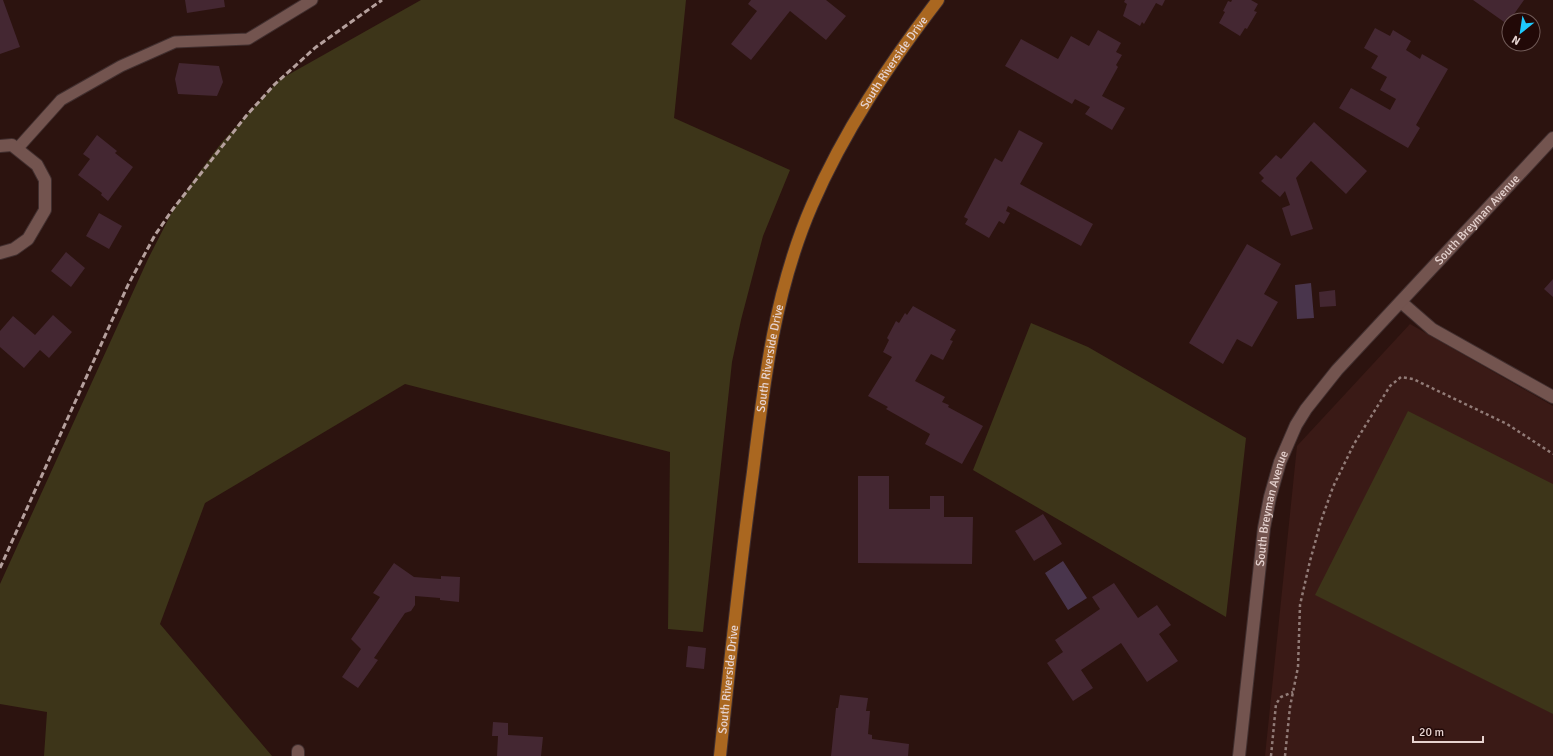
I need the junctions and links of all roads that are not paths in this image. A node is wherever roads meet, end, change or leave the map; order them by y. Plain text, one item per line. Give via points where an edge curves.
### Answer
1 (312, 0) edge
2 (938, 0) edge
3 (1553, 138) edge
4 (0, 146) edge
5 (17, 149) junction
6 (0, 253) edge
7 (1401, 302) junction
8 (1553, 398) edge
9 (720, 756) edge
10 (1239, 756) edge

1 - 5 lane via 248,39 175,42 121,66 61,100
2 - 9 main road, South Riverside Drive via 875,87 834,159 811,207 792,259 769,348 739,573
3 - 7 street, South Breyman Avenue
4 - 5 street via 12,145
5 - 6 street via 37,165 44,180 45,210 28,239 14,249
7 - 8 street via 1432,329
7 - 10 street, South Breyman Avenue via 1337,370 1306,409 1287,442 1270,497 1264,528

